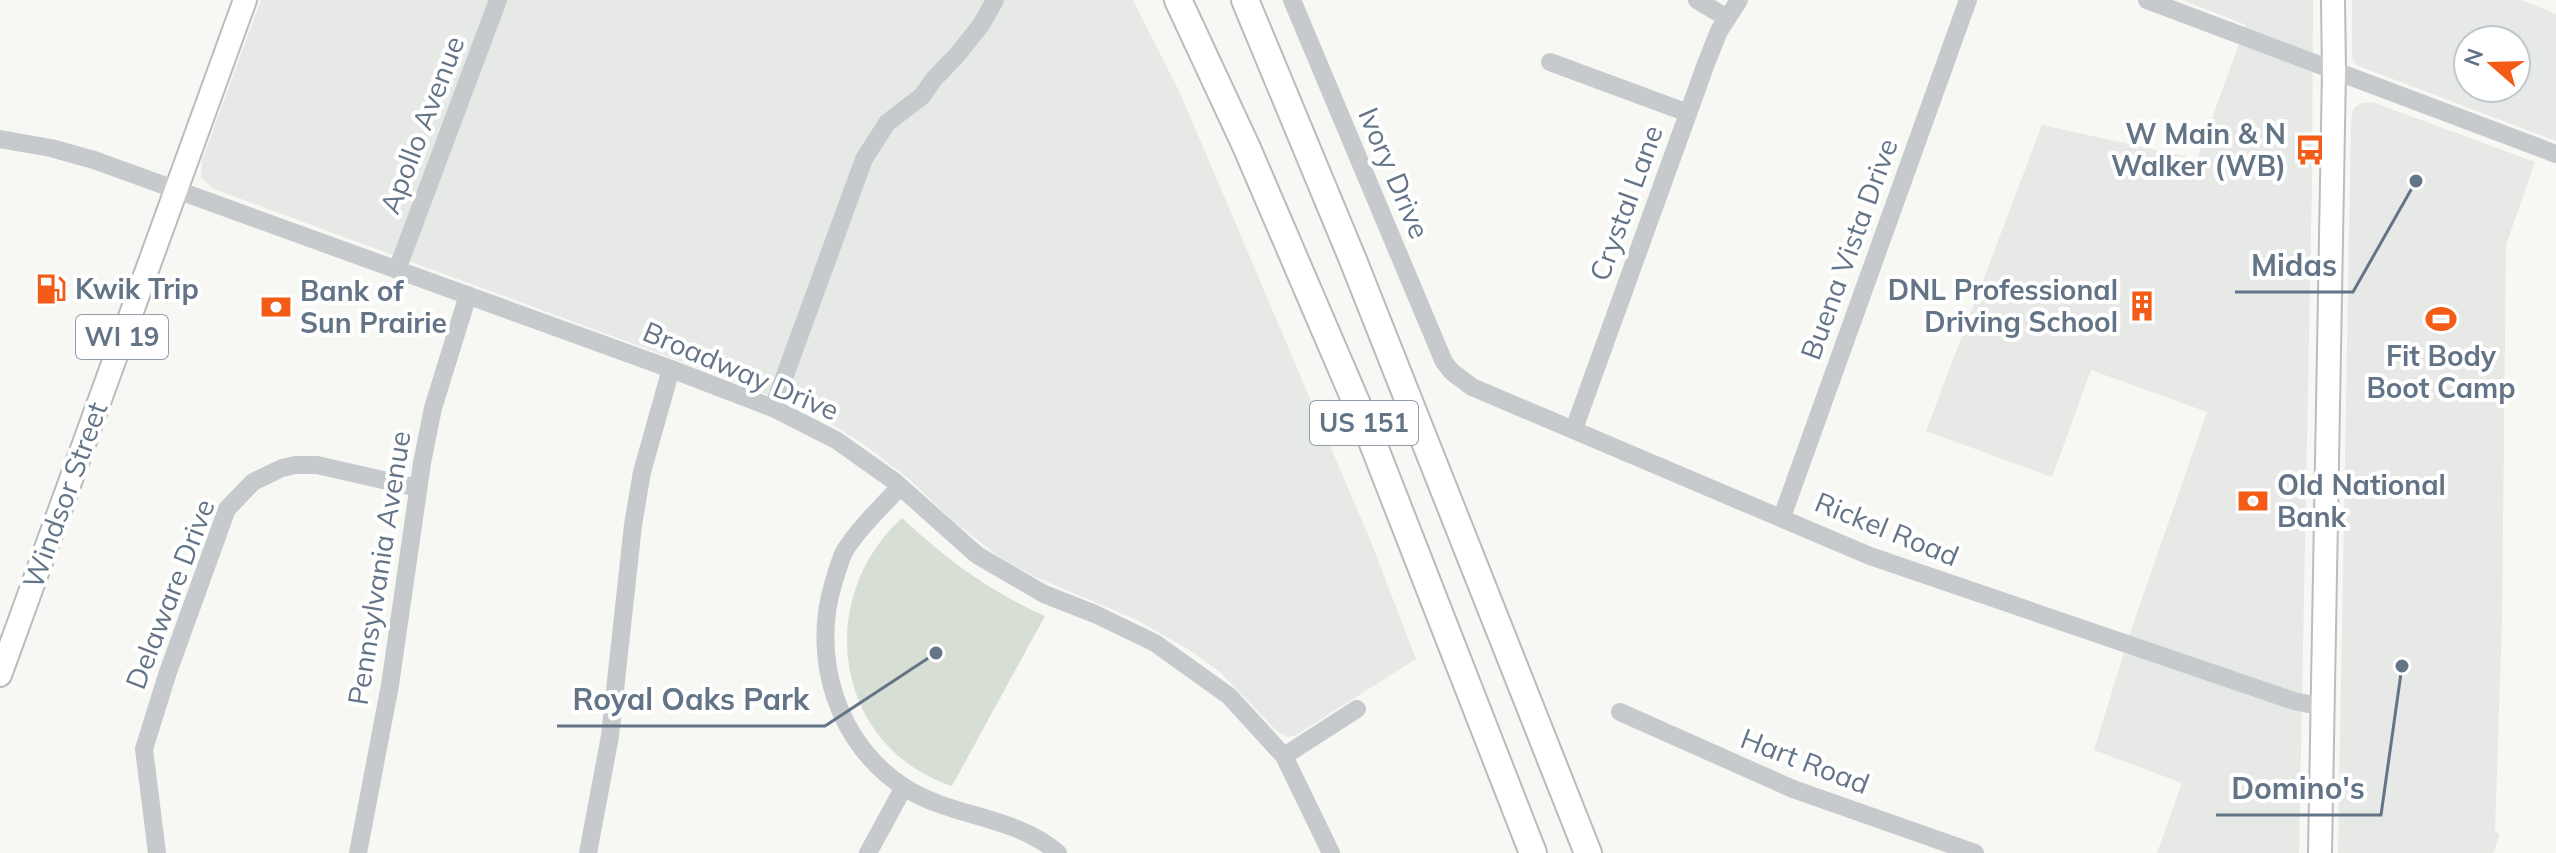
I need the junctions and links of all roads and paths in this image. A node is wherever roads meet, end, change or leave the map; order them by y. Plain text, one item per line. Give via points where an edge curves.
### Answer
1 (245, 0) edge
2 (498, 0) edge
3 (995, 0) edge
4 (1178, 0) edge
5 (1245, 0) edge
6 (1292, 0) edge
7 (1697, 0) edge
8 (1739, 0) edge
9 (1968, 0) edge
10 (2147, 0) edge
11 (2333, 0) edge
12 (1727, 18) junction
13 (1550, 62) dead end
14 (2334, 71) junction
15 (1688, 113) junction
16 (0, 139) edge
17 (2556, 154) edge
18 (176, 190) junction
19 (397, 270) junction
20 (468, 295) junction
21 (1448, 367) joint
22 (671, 369) junction
23 (773, 408) junction
24 (1574, 429) junction
25 (900, 487) junction
26 (418, 488) junction
27 (1782, 517) junction
28 (0, 675) edge
29 (2323, 707) junction
30 (1357, 709) dead end
31 (1620, 712) dead end
32 (1284, 756) junction
33 (904, 787) junction
34 (157, 853) edge
35 (358, 853) edge
36 (588, 853) edge
37 (868, 853) edge
38 (1058, 853) edge
39 (1331, 853) edge
40 (1533, 853) edge
41 (1588, 853) edge
42 (1975, 853) edge
43 (2320, 853) edge

1 - 18 main road, Windsor Street / WI 19
2 - 19 street, Apollo Avenue
3 - 23 street via 957,55 922,96 887,123 864,159
4 - 40 highway, US 151 via 1365,423
5 - 41 highway, US 151
6 - 21 street, Ivory Drive
7 - 12 street
8 - 12 street, Crystal Lane
9 - 27 street, Buena Vista Drive
10 - 14 street
11 - 14 main road
12 - 15 street, Crystal Lane
13 - 15 street
14 - 17 street
14 - 29 main road
15 - 24 street, Crystal Lane
16 - 18 street, Broadway Drive via 63,151
18 - 19 street, Broadway Drive
18 - 28 main road, Windsor Street / WI 19
19 - 20 street, Broadway Drive
20 - 22 street, Broadway Drive
20 - 26 street, Pennsylvania Avenue via 433,408
21 - 24 street, Rickel Road via 1472,387
22 - 23 street, Broadway Drive
22 - 36 street via 642,472 610,736
23 - 25 street, Broadway Drive via 836,440
24 - 27 street, Rickel Road
25 - 32 street, Broadway Drive via 977,555 1044,594 1178,658 1229,696
25 - 33 street via 845,551 828,602 826,656 832,691 851,733
26 - 34 street, Delaware Drive via 317,465 295,465 253,482 227,509 144,749
26 - 35 street, Pennsylvania Avenue via 390,685
27 - 29 street, Rickel Road via 1909,571
29 - 43 main road
30 - 32 street
31 - 42 street, Hart Road via 1793,789
32 - 39 street, Broadway Drive
33 - 37 street
33 - 38 street via 1017,828

